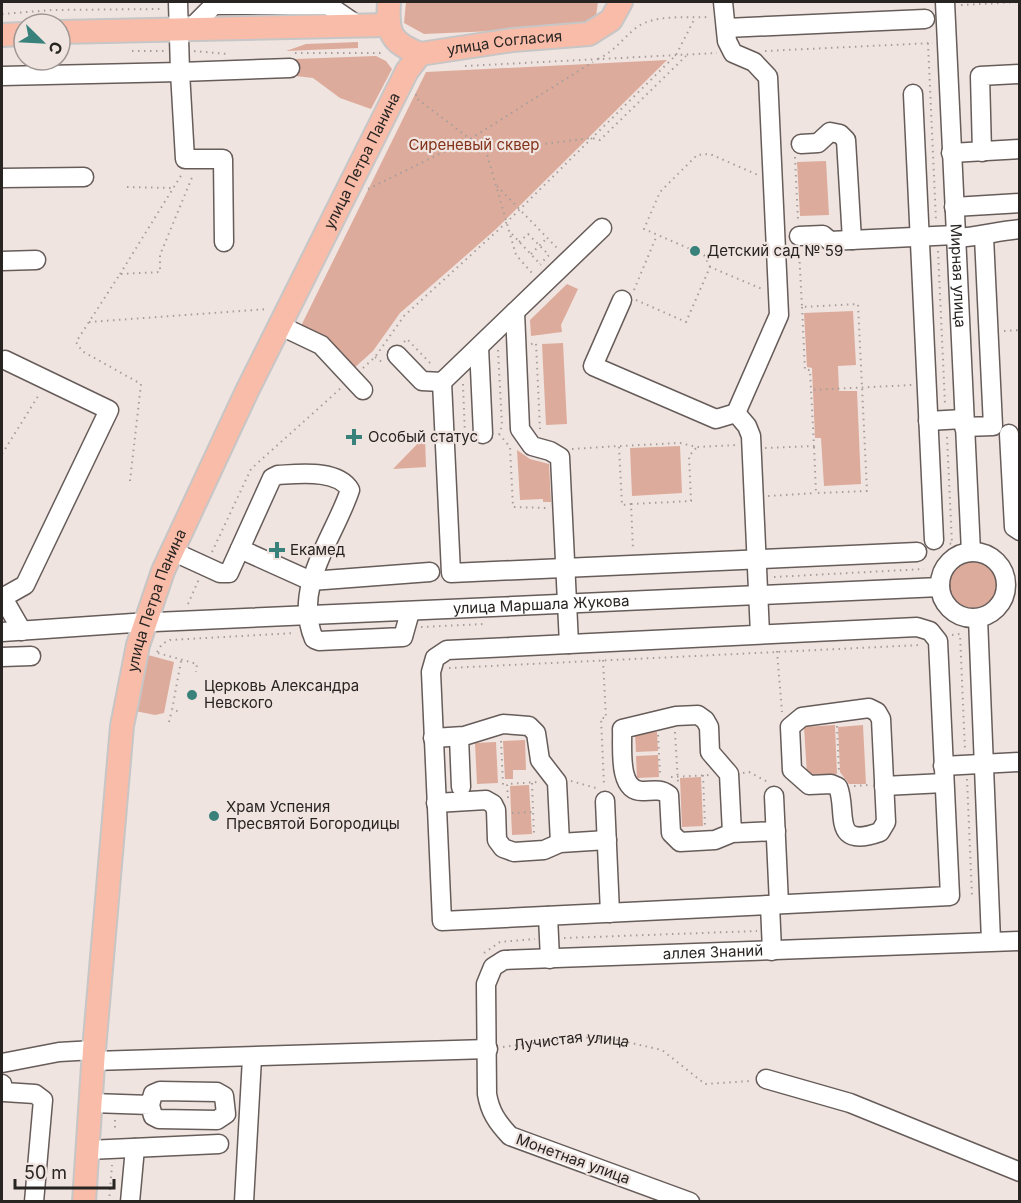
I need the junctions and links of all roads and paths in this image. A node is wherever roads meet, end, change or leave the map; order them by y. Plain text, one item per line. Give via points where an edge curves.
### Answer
1 (389, 2) edge
2 (621, 2) edge
3 (1020, 2) edge
4 (951, 3) edge
5 (2, 14) edge
6 (725, 15) edge
7 (695, 18) junction
8 (925, 19) dead end
9 (180, 24) edge
10 (388, 25) junction
11 (72, 31) edge
12 (947, 42) junction
13 (928, 43) junction
14 (132, 51) dead end
15 (733, 52) junction
16 (420, 54) junction
17 (676, 55) junction
18 (687, 55) junction
19 (595, 61) junction
20 (461, 66) dead end
21 (290, 68) dead end
22 (180, 72) junction
23 (1020, 74) edge
24 (2, 76) edge
25 (403, 79) junction
26 (913, 94) dead end
27 (592, 138) junction
28 (470, 139) junction
29 (1020, 149) edge
30 (798, 150) joint
31 (486, 151) junction
32 (982, 152) junction
33 (951, 153) junction
34 (195, 159) junction
35 (84, 177) dead end
36 (2, 178) edge
37 (773, 181) junction
38 (495, 184) junction
39 (127, 187) dead end
40 (174, 188) junction
41 (342, 203) junction
42 (1020, 203) edge
43 (954, 207) junction
44 (520, 210) junction
45 (507, 222) junction
46 (602, 228) dead end
47 (1020, 230) edge
48 (510, 232) junction
49 (657, 235) junction
50 (799, 236) junction
51 (984, 237) junction
52 (547, 238) junction
53 (852, 240) junction
54 (225, 242) dead end
55 (519, 242) junction
56 (539, 245) junction
57 (940, 245) junction
58 (531, 254) junction
59 (36, 260) dead end
60 (2, 261) edge
61 (568, 261) junction
62 (710, 267) junction
63 (120, 274) junction
64 (545, 275) junction
65 (778, 296) junction
66 (622, 300) dead end
67 (802, 307) junction
68 (515, 312) junction
69 (279, 317) junction
70 (89, 322) junction
71 (497, 329) junction
72 (516, 344) junction
73 (479, 347) junction
74 (397, 355) dead end
75 (5, 360) dead end
76 (462, 363) junction
77 (49, 381) junction
78 (442, 382) junction
79 (358, 384) junction
80 (926, 385) junction
81 (862, 388) junction
82 (811, 390) junction
83 (736, 413) junction
84 (1007, 428) edge
85 (949, 429) junction
86 (474, 435) joint
87 (620, 446) junction
88 (814, 446) junction
89 (569, 449) dead end
90 (752, 449) junction
91 (540, 450) junction
92 (2, 454) edge
93 (130, 481) dead end
94 (816, 493) junction
95 (754, 496) junction
96 (631, 504) junction
97 (543, 506) dead end
98 (1020, 531) edge
99 (934, 540) dead end
100 (952, 544) dead end
101 (240, 549) junction
102 (172, 551) junction
103 (971, 552) junction
104 (633, 555) dead end
105 (757, 560) junction
106 (920, 561) joint
107 (205, 566) junction
108 (566, 568) junction
109 (430, 572) dead end
110 (765, 577) dead end
111 (310, 581) junction
112 (1013, 586) edge
113 (940, 587) junction
114 (759, 596) junction
115 (2, 598) edge
116 (567, 604) junction
117 (978, 618) junction
118 (409, 620) junction
119 (309, 624) junction
120 (490, 624) dead end
121 (184, 630) junction
122 (22, 631) junction
123 (2, 632) edge
124 (768, 634) junction
125 (146, 640) junction
126 (602, 642) junction
127 (569, 644) junction
128 (938, 644) junction
129 (777, 652) junction
130 (31, 656) dead end
131 (2, 657) edge
132 (603, 660) junction
133 (181, 661) junction
134 (431, 669) junction
135 (196, 672) dead end
136 (172, 710) junction
137 (182, 712) dead end
138 (802, 717) junction
139 (169, 722) dead end
140 (846, 723) dead end
141 (500, 725) junction
142 (658, 726) dead end
143 (459, 737) junction
144 (434, 738) junction
145 (1020, 762) edge
146 (983, 764) junction
147 (839, 772) dead end
148 (729, 774) junction
149 (703, 775) junction
150 (944, 775) junction
151 (867, 777) dead end
152 (557, 782) junction
153 (532, 783) junction
154 (498, 784) dead end
155 (503, 784) junction
156 (507, 784) junction
157 (630, 787) junction
158 (876, 787) junction
159 (461, 788) dead end
160 (775, 789) joint
161 (599, 795) joint
162 (436, 803) junction
163 (508, 804) dead end
164 (533, 812) junction
165 (508, 813) dead end
166 (776, 831) junction
167 (732, 833) junction
168 (526, 837) dead end
169 (607, 840) junction
170 (705, 840) junction
171 (560, 843) junction
172 (775, 904) junction
173 (610, 913) junction
174 (548, 916) junction
175 (991, 941) junction
176 (1020, 941) edge
177 (772, 951) junction
178 (550, 959) junction
179 (488, 1049) junction
180 (94, 1055) junction
181 (252, 1058) junction
182 (2, 1062) edge
183 (766, 1079) joint
184 (2, 1084) edge
185 (92, 1103) junction
186 (150, 1105) dead end
187 (219, 1144) dead end
188 (135, 1148) junction
189 (88, 1150) junction
190 (1020, 1172) edge
191 (34, 1202) edge
192 (84, 1202) edge
193 (130, 1202) edge
194 (243, 1202) edge
195 (690, 1202) edge

1 - 10 main road
2 - 16 main road, улица Согласия via 611,20 589,34
3 - 4 path
4 - 12 street, Мирная улица
5 - 9 path via 52,10
6 - 7 path
6 - 8 street
6 - 15 street via 727,41
7 - 17 path
7 - 19 path via 649,20 614,51
9 - 10 main road
9 - 11 main road
9 - 14 path
9 - 22 street
10 - 16 main road via 390,35
12 - 13 path
12 - 33 street, Мирная улица
13 - 15 path
13 - 57 path
15 - 18 path
15 - 37 street via 754,62 768,77
16 - 25 main road, улица Петра Панина
17 - 18 path
17 - 19 path
17 - 27 path
18 - 27 path via 600,140
19 - 20 path
19 - 28 path
21 - 22 street
22 - 24 street
22 - 34 street via 184,159
23 - 32 street via 980,76
25 - 28 path via 415,85 416,98
25 - 41 main road, улица Петра Панина
26 - 57 street
27 - 31 path
27 - 44 path
28 - 31 path
28 - 41 path
29 - 32 street
30 - 50 path
30 - 53 street via 818,143 830,132 846,140
31 - 38 path
32 - 33 street
33 - 43 street, Мирная улица
34 - 40 path
34 - 54 street via 223,159
34 - 63 path via 160,255 160,272
35 - 36 street
37 - 49 path via 710,154 697,154 660,192 644,229
37 - 65 street
38 - 44 path
38 - 45 path
39 - 40 path
40 - 63 path
41 - 69 main road, улица Петра Панина
42 - 43 street
43 - 57 street, Мирная улица
44 - 45 path
44 - 52 path
45 - 48 path
45 - 79 path via 404,316
46 - 61 street
47 - 51 street via 996,231
48 - 55 path
48 - 64 path via 516,255
49 - 62 path via 704,255
49 - 62 path via 630,298 686,322
50 - 53 street
50 - 67 path
51 - 57 street
51 - 84 street
52 - 56 path
52 - 61 path
53 - 57 street
55 - 56 path via 528,234
55 - 58 path
56 - 58 path
56 - 64 path via 549,255
57 - 80 street
57 - 85 street, Мирная улица
57 - 85 path
58 - 64 path
59 - 60 street
61 - 64 street
62 - 65 path
63 - 70 path
64 - 68 street
65 - 83 street via 779,315
66 - 83 street via 593,366 716,419
67 - 81 path via 858,304
67 - 82 path via 805,370 810,370
68 - 71 street
68 - 72 street
69 - 70 path
69 - 79 street via 321,345
69 - 102 main road, улица Петра Панина
70 - 93 path via 76,342 82,351 141,384
71 - 73 street
71 - 97 path via 502,426 499,434 510,447 513,507
72 - 91 street via 520,429 532,446
72 - 91 path via 536,343
73 - 76 street
73 - 86 street
74 - 78 street via 422,381
75 - 77 street
76 - 78 street
76 - 86 path
77 - 92 path
77 - 115 street via 110,410 25,585
78 - 108 street via 451,573
79 - 107 path via 251,469
80 - 81 path
80 - 85 street
81 - 82 path
81 - 94 path via 867,491
82 - 88 path
83 - 90 street via 747,426
84 - 85 street
84 - 98 street via 1014,527
85 - 99 street
85 - 100 path
85 - 103 street, Мирная улица
87 - 89 path
87 - 96 path via 622,504
87 - 96 path via 680,443 697,447 689,456 691,501
88 - 90 path
88 - 94 path
90 - 95 street
91 - 108 street via 560,457
94 - 95 path
95 - 105 street
96 - 104 path
101 - 107 street via 228,573
101 - 111 street
101 - 111 street via 274,476 320,473 350,490
102 - 107 street
102 - 125 main road, улица Петра Панина
103 - 112 street via 998,562
103 - 113 street via 948,562 941,574
105 - 106 street
105 - 108 street
105 - 114 street
106 - 110 path
107 - 121 path via 184,612
108 - 116 street
109 - 111 street
111 - 119 street
112 - 117 street via 998,607
113 - 114 street, улица Маршала Жукова
113 - 117 street via 953,612
114 - 116 street, улица Маршала Жукова
114 - 124 street
115 - 122 street
116 - 118 street, улица Маршала Жукова
116 - 127 street
117 - 146 street
118 - 119 street, улица Маршала Жукова
118 - 119 street via 405,635 400,637 331,641 316,641
118 - 120 path
119 - 121 street, улица Маршала Жукова
119 - 121 path
121 - 125 street, улица Маршала Жукова
121 - 125 path via 162,644
122 - 123 street, улица Маршала Жукова
122 - 125 street, улица Маршала Жукова
124 - 126 street
124 - 128 street via 917,627 930,631
124 - 129 path
125 - 133 path
125 - 180 main road, улица Петра Панина via 122,726
126 - 127 street
126 - 132 path
127 - 134 street via 447,650 435,658
128 - 129 path
128 - 150 street
129 - 132 path
129 - 138 path via 780,712 802,711
130 - 131 street
132 - 134 path
132 - 157 path via 604,788
133 - 135 path via 197,664
133 - 136 path
134 - 144 street
136 - 137 path
136 - 139 path
138 - 158 street via 846,709 869,708 877,712 881,720
138 - 158 street via 790,727 792,770 809,785 831,784 838,788 842,824 847,831 857,836 880,832 886,822
140 - 147 path via 837,724
141 - 143 street
141 - 152 street via 523,723 536,733 540,760
141 - 155 path
142 - 149 path via 660,778
143 - 144 street
143 - 159 street
144 - 162 street
145 - 146 street
146 - 150 street
146 - 175 street
148 - 149 path
148 - 157 street via 710,752 705,720 698,715 676,716 622,729 624,778
148 - 160 path via 749,772
148 - 167 street
149 - 170 path
150 - 158 street
150 - 172 street via 950,896
151 - 158 path
152 - 153 path
152 - 161 path via 577,781
152 - 171 street
153 - 156 path
153 - 164 path
154 - 155 path
155 - 156 path
156 - 163 path
157 - 170 street via 669,795 671,833 675,839
160 - 166 street
161 - 169 street
162 - 171 street via 486,800 493,804 497,840 503,848 514,852 544,850
162 - 174 street via 442,921
164 - 165 path
164 - 168 path via 534,837
166 - 167 street
166 - 172 street
167 - 170 street
169 - 171 street
169 - 173 street
172 - 173 street
172 - 177 street
173 - 174 street
174 - 178 street
175 - 176 street, аллея Знаний
175 - 177 street, аллея Знаний
177 - 178 street, аллея Знаний
178 - 179 street, аллея Знаний via 504,960 493,967 486,984
179 - 181 street
179 - 183 path, Лучистая улица via 581,1037 609,1040 662,1050 705,1084
179 - 195 street, Монетная улица via 489,1111 510,1136
180 - 181 street
180 - 182 street via 59,1052
180 - 185 main road, улица Петра Панина
181 - 194 street
183 - 190 street via 850,1102
184 - 191 street via 4,1092 35,1094 43,1100
185 - 186 street
185 - 189 main road, улица Петра Панина
187 - 188 street
188 - 189 street
188 - 193 street
189 - 192 main road, улица Петра Панина

